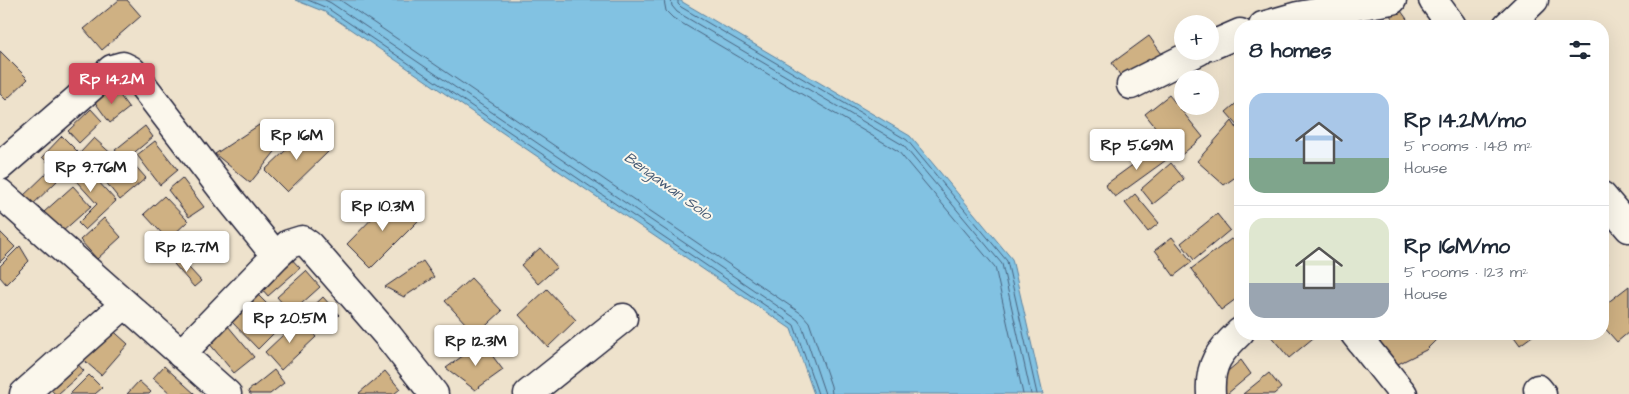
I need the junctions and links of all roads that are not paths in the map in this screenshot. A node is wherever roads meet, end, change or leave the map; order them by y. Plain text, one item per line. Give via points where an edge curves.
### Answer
1 (1392, 0) edge
2 (1433, 0) edge
3 (1534, 0) edge
4 (1284, 20) edge
5 (1448, 20) edge
6 (1513, 20) edge
7 (1234, 36) edge
8 (1219, 42) edge
9 (1181, 60) edge
10 (1131, 85) dead end
11 (0, 166) edge
12 (0, 194) edge
13 (1609, 207) edge
14 (1629, 228) edge
15 (276, 256) junction
16 (125, 304) junction
17 (623, 318) dead end
18 (1234, 338) edge
19 (1361, 340) edge
20 (181, 354) junction
21 (24, 394) edge
22 (227, 394) edge
23 (434, 394) edge
24 (528, 394) edge
25 (1211, 394) edge
26 (1403, 394) edge

1 - 4 street
2 - 5 street
3 - 6 street
7 - 8 street
9 - 10 street
11 - 15 street via 104,74 123,66 131,70
12 - 16 street
13 - 14 street
15 - 20 street
15 - 23 street via 293,241 302,240 309,245
16 - 20 street
16 - 21 street
17 - 24 street
18 - 25 street via 1214,363 1210,377
19 - 26 street
20 - 22 street

